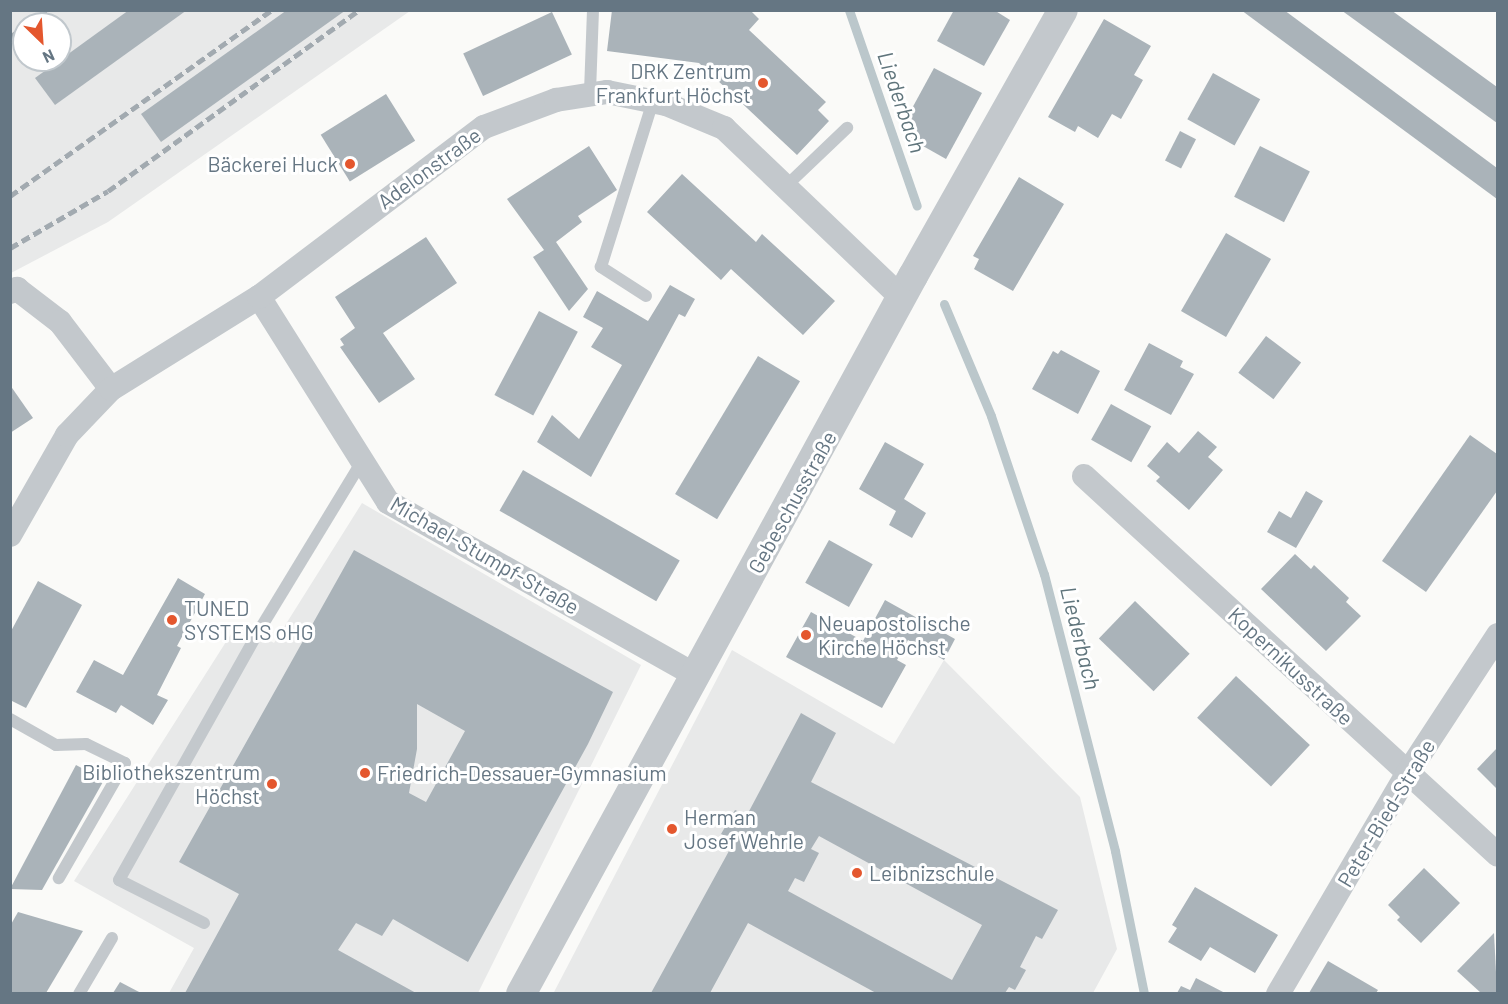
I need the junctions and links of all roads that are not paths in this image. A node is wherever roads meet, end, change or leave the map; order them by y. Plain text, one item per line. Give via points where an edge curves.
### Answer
1 (593, 10) edge
2 (1063, 10) edge
3 (590, 92) junction
4 (653, 101) junction
5 (846, 128) dead end
6 (785, 187) junction
7 (10, 292) edge
8 (646, 296) dead end
9 (259, 297) junction
10 (902, 298) junction
11 (111, 389) junction
12 (362, 461) junction
13 (1084, 476) dead end
14 (10, 535) edge
15 (1497, 635) edge
16 (697, 676) junction
17 (10, 719) edge
18 (1407, 774) junction
19 (1497, 855) edge
20 (58, 878) dead end
21 (204, 922) dead end
22 (112, 938) dead end
23 (79, 993) edge
24 (521, 993) edge
25 (1278, 993) edge

1 - 3 lane
2 - 10 street, Gebeschusstraße
3 - 4 street, Adelonstraße
3 - 9 street, Adelonstraße via 556,100 484,127
4 - 6 street, Adelonstraße via 724,128
4 - 8 lane via 602,267
5 - 6 lane
6 - 10 street, Adelonstraße
7 - 11 street via 17,289 60,322
9 - 11 street, Adelonstraße
9 - 12 street, Michael-Stumpf-Straße
10 - 16 street, Gebeschusstraße
11 - 14 street, Adelonstraße via 67,435
12 - 16 street, Michael-Stumpf-Straße via 388,502
12 - 21 lane via 257,634 119,880
13 - 18 street, Kopernikusstraße
15 - 18 street, Peter-Bied-Straße
16 - 24 street, Gebeschusstraße
17 - 20 lane via 56,745 86,744 125,764
18 - 19 street, Kopernikusstraße
18 - 25 street, Peter-Bied-Straße
22 - 23 lane

